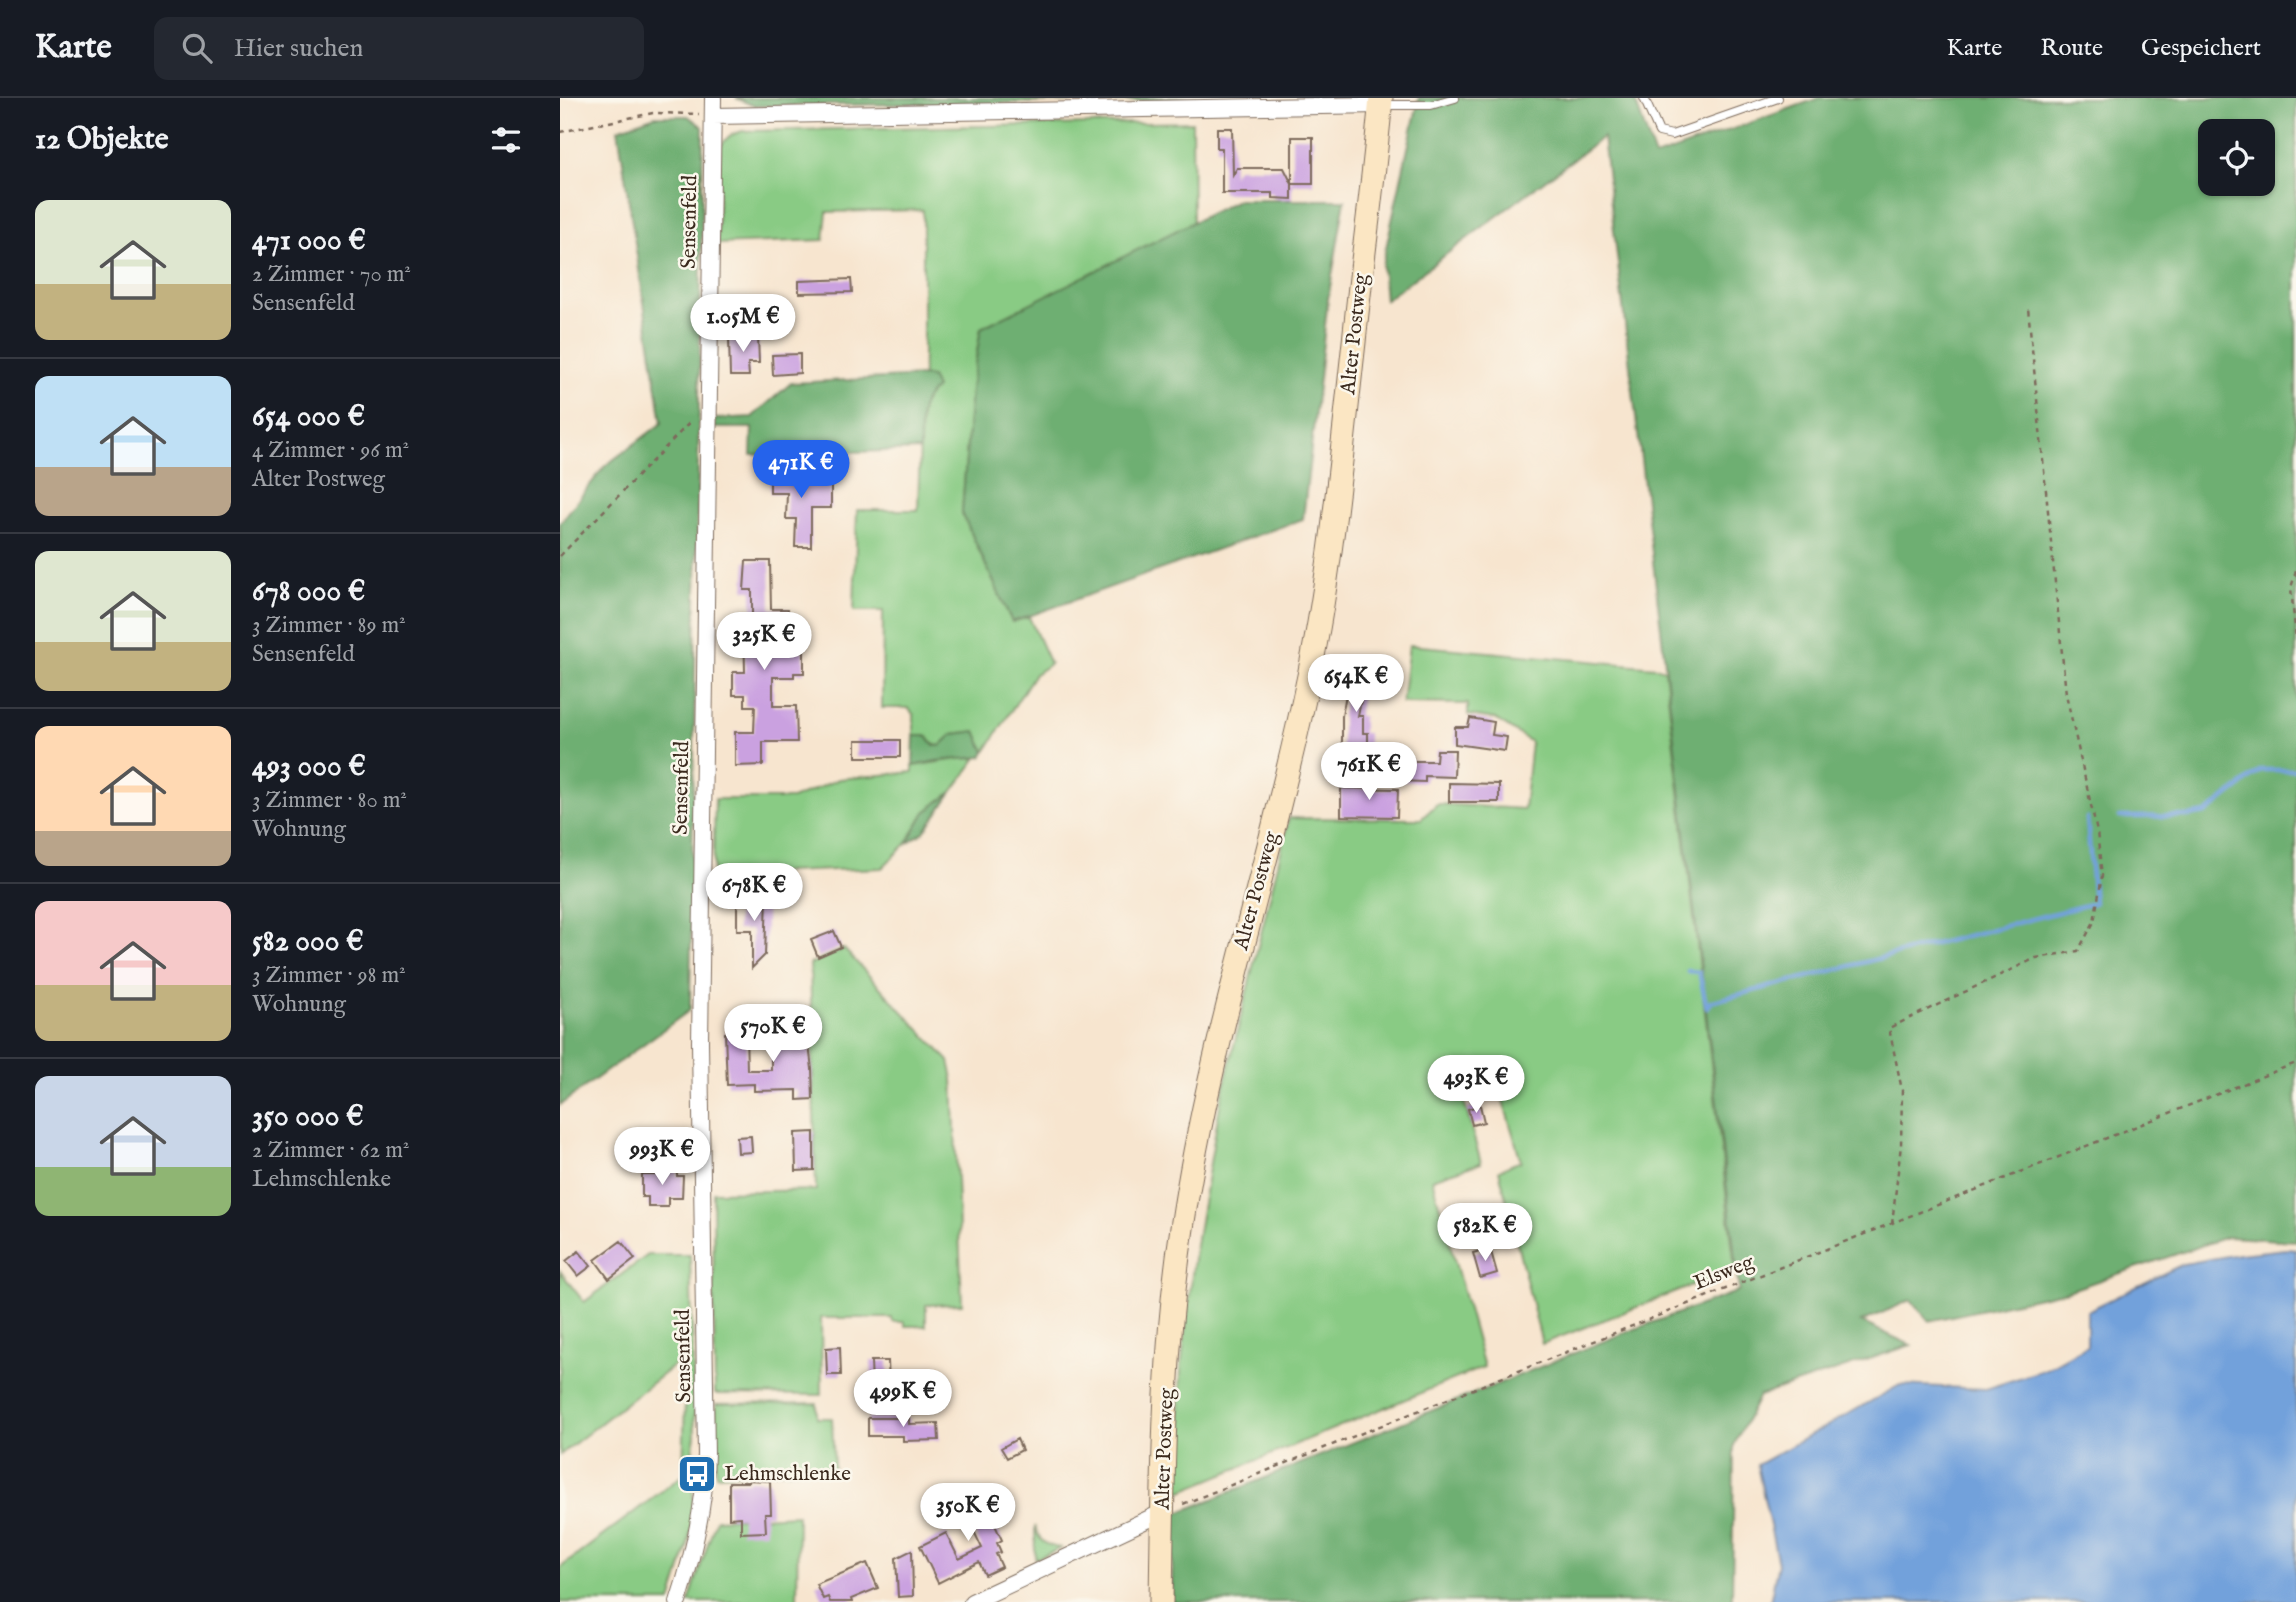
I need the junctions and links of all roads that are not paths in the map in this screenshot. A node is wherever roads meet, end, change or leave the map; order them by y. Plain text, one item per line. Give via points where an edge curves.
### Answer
1 (713, 98) edge
2 (1455, 98) edge
3 (1778, 98) edge
4 (1647, 99) edge
5 (1381, 101) edge
6 (713, 116) junction
7 (1163, 1512) junction
8 (678, 1602) edge
9 (972, 1602) edge
10 (1161, 1602) edge

1 - 6 street, Sensenfeld
2 - 5 lane via 1432,104
3 - 4 lane via 1672,135 1658,132
5 - 6 street
5 - 7 main road, Alter Postweg via 1336,512 1318,633 1211,1077 1182,1226 1168,1365
6 - 8 street, Sensenfeld via 700,1042 706,1462 693,1558
7 - 9 street
7 - 10 main road, Alter Postweg

